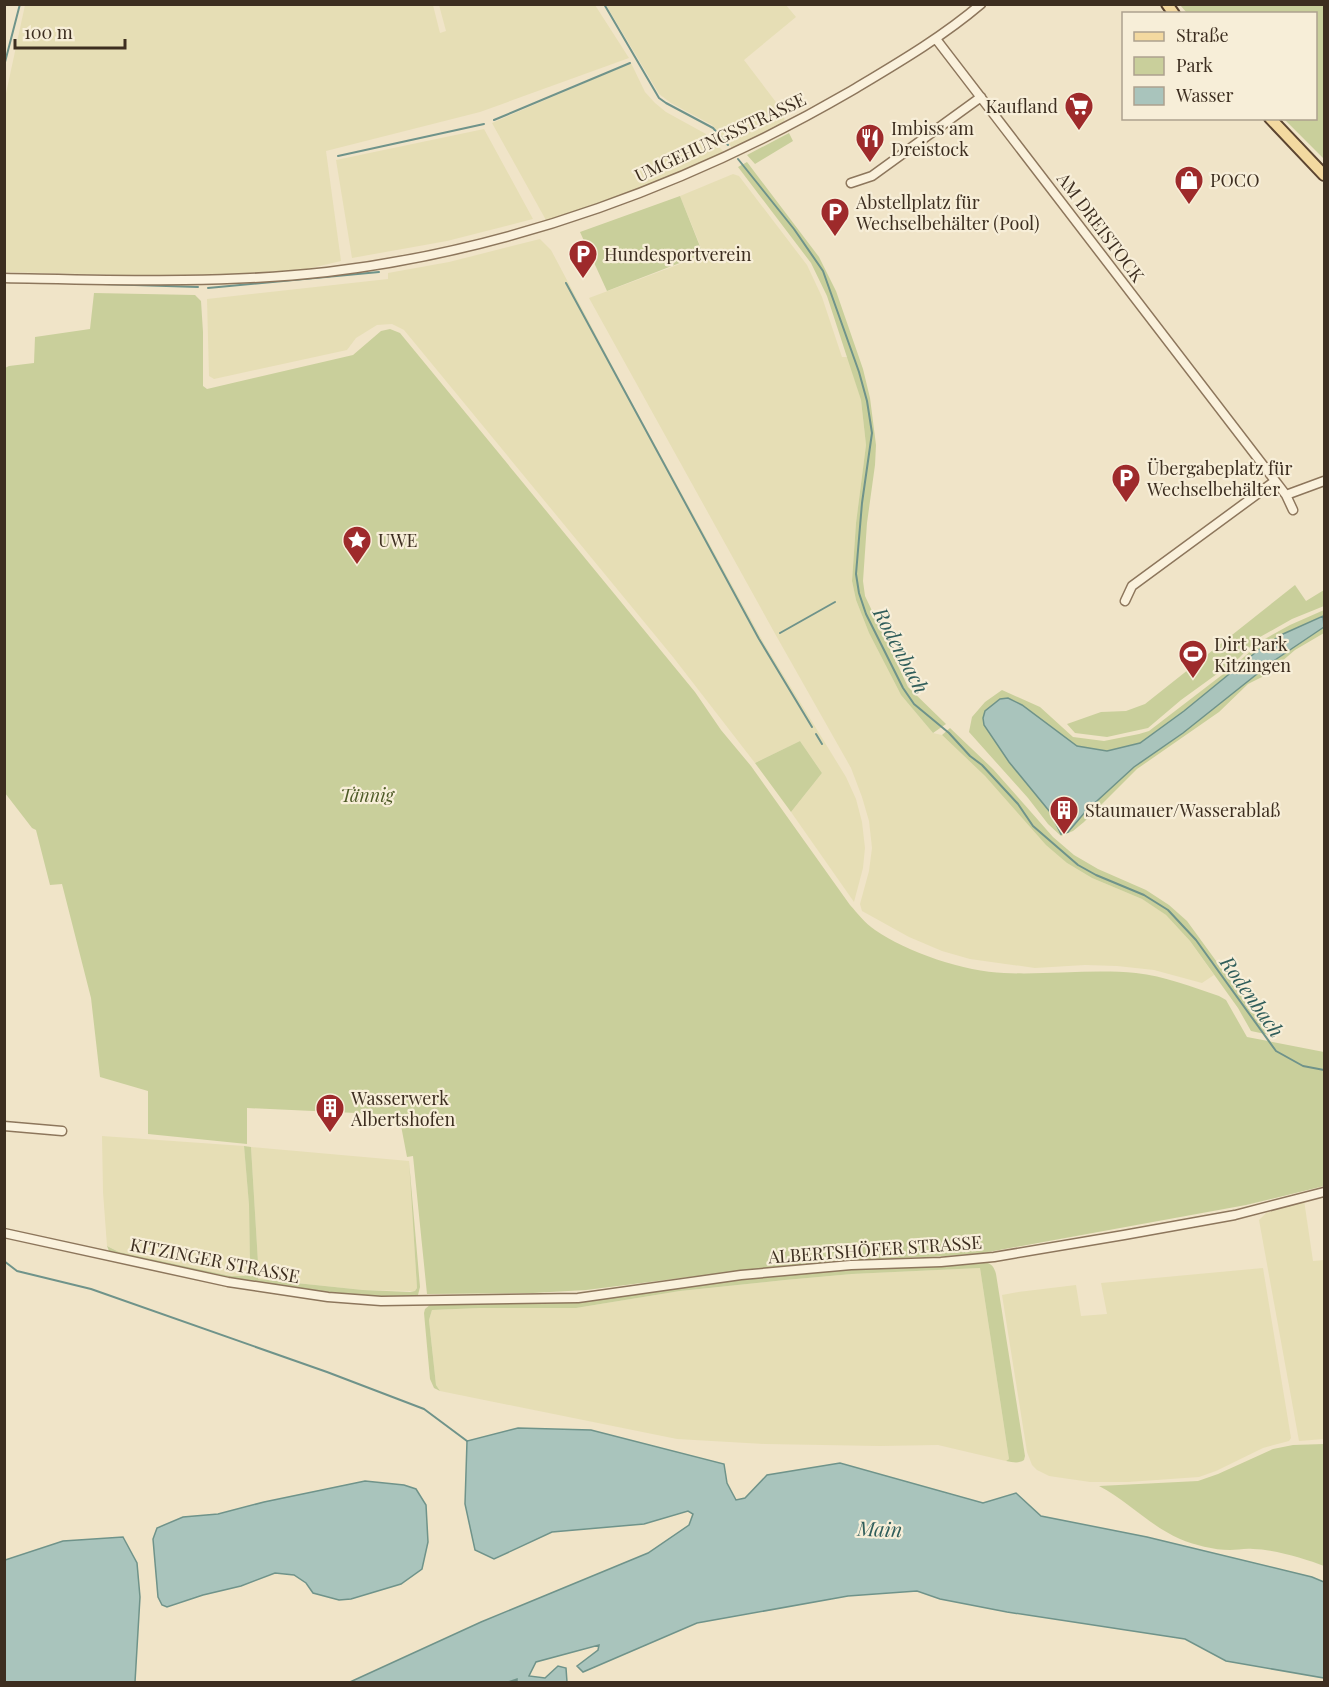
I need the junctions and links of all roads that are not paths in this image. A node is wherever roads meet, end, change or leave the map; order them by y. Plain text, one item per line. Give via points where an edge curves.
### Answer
1 (981, 4) edge
2 (936, 39) junction
3 (981, 97) junction
4 (1272, 120) edge
5 (1324, 175) edge
6 (851, 183) dead end
7 (4, 278) edge
8 (1275, 481) junction
9 (1324, 481) edge
10 (1286, 495) junction
11 (1293, 510) dead end
12 (1125, 602) dead end
13 (4, 1126) edge
14 (62, 1131) dead end
15 (1324, 1192) edge
16 (4, 1233) edge
17 (422, 1301) joint

1 - 2 street
2 - 3 street, AM DREISTOCK
2 - 7 street, UMGEHUNGSSTRASSE via 778,132 643,192 474,246 328,272 262,278
3 - 6 street via 872,176
3 - 8 street, AM DREISTOCK
4 - 5 main road
8 - 10 street, AM DREISTOCK
8 - 12 street via 1132,586
9 - 10 street
10 - 11 street, AM DREISTOCK
13 - 14 street
15 - 17 street, ALBERTSHÖFER STRASSE via 1235,1215 967,1260 752,1274 578,1298
16 - 17 street, KITZINGER STRASSE via 259,1288 328,1297

